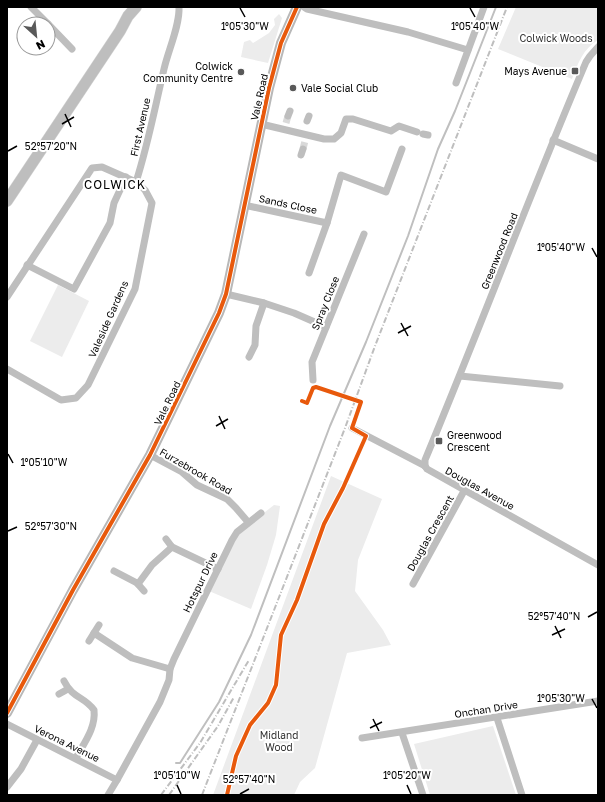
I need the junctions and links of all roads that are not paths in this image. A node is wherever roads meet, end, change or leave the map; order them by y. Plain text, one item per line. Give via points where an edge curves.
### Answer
1 (31, 7) edge
2 (136, 7) edge
3 (146, 7) edge
4 (179, 7) edge
5 (484, 7) edge
6 (297, 8) edge
7 (40, 16) edge
8 (56, 30) edge
9 (120, 31) junction
10 (598, 48) edge
11 (72, 49) dead end
12 (468, 50) junction
13 (456, 83) dead end
14 (261, 124) junction
15 (423, 134) dead end
16 (553, 140) junction
17 (402, 149) dead end
18 (598, 159) edge
19 (126, 177) junction
20 (136, 182) junction
21 (7, 201) edge
22 (244, 205) junction
23 (327, 223) junction
24 (364, 234) dead end
25 (27, 265) junction
26 (309, 273) dead end
27 (226, 294) junction
28 (7, 297) edge
29 (264, 303) junction
30 (326, 327) junction
31 (249, 357) dead end
32 (7, 369) edge
33 (460, 376) junction
34 (313, 380) dead end
35 (560, 386) dead end
36 (352, 428) dead end
37 (150, 455) junction
38 (425, 466) junction
39 (464, 491) junction
40 (261, 513) dead end
41 (248, 522) junction
42 (166, 539) dead end
43 (172, 547) junction
44 (598, 565) edge
45 (218, 569) junction
46 (114, 571) dead end
47 (138, 584) junction
48 (413, 584) dead end
49 (144, 591) dead end
50 (99, 625) dead end
51 (94, 633) junction
52 (89, 641) dead end
53 (170, 669) junction
54 (64, 681) dead end
55 (68, 689) junction
56 (59, 694) dead end
57 (598, 701) edge
58 (7, 713) edge
59 (497, 718) junction
60 (7, 724) edge
61 (402, 733) junction
62 (362, 738) dead end
63 (38, 740) junction
64 (76, 758) junction
65 (118, 780) junction
66 (7, 787) edge
67 (108, 795) edge
68 (423, 795) edge
69 (522, 795) edge

1 - 7 street
2 - 9 main road
3 - 9 main road
4 - 20 street, First Avenue via 145,154
5 - 12 street
6 - 12 street via 408,32
6 - 14 street, Vale Road via 276,61
8 - 11 street via 68,40
9 - 21 main road
10 - 16 street, Greenwood Road via 586,62
12 - 13 street
14 - 15 street via 287,120 324,139 334,139 340,133 346,119 392,131 399,126
14 - 22 street, Vale Road
16 - 18 street
16 - 33 street, Greenwood Road
17 - 23 street, Sands Close via 386,192 341,175
19 - 20 street, Valeside Gardens
19 - 25 street, Valeside Gardens via 102,167 92,168
19 - 25 street via 114,203 110,223 74,289
20 - 32 street, Valeside Gardens via 145,190 152,203 135,289 88,385 76,398 61,400
22 - 23 street, Sands Close
22 - 27 street, Vale Road
23 - 26 street
24 - 30 street, Spray Close
25 - 28 street, Valeside Gardens
27 - 29 street
27 - 37 street, Vale Road via 214,325
29 - 30 street
29 - 31 street via 256,326 255,345
30 - 34 street, Spray Close via 312,362
33 - 35 street
33 - 38 street, Greenwood Road via 425,460
36 - 38 street, Douglas Avenue
37 - 41 street, Furzebrook Road via 182,472 197,485 227,499
37 - 58 street, Vale Road
38 - 39 street, Douglas Avenue
39 - 44 street, Douglas Avenue
39 - 48 street, Douglas Crescent
40 - 41 street, Hotspur Drive
41 - 45 street, Hotspur Drive via 237,532
42 - 43 street
43 - 45 street
43 - 47 street via 152,564
45 - 53 street, Hotspur Drive
46 - 47 street
47 - 49 street
50 - 51 street
51 - 52 street
51 - 53 street via 132,658
53 - 65 street, Hotspur Drive via 169,680 160,702
54 - 55 street
55 - 56 street
55 - 64 street via 90,705 95,718
57 - 59 street, Onchan Drive
59 - 61 street, Onchan Drive
59 - 69 street
60 - 63 street, Verona Avenue
61 - 62 street, Onchan Drive
61 - 68 street
63 - 64 street, Verona Avenue
63 - 66 street
64 - 65 street, Verona Avenue
65 - 67 street, Hotspur Drive

